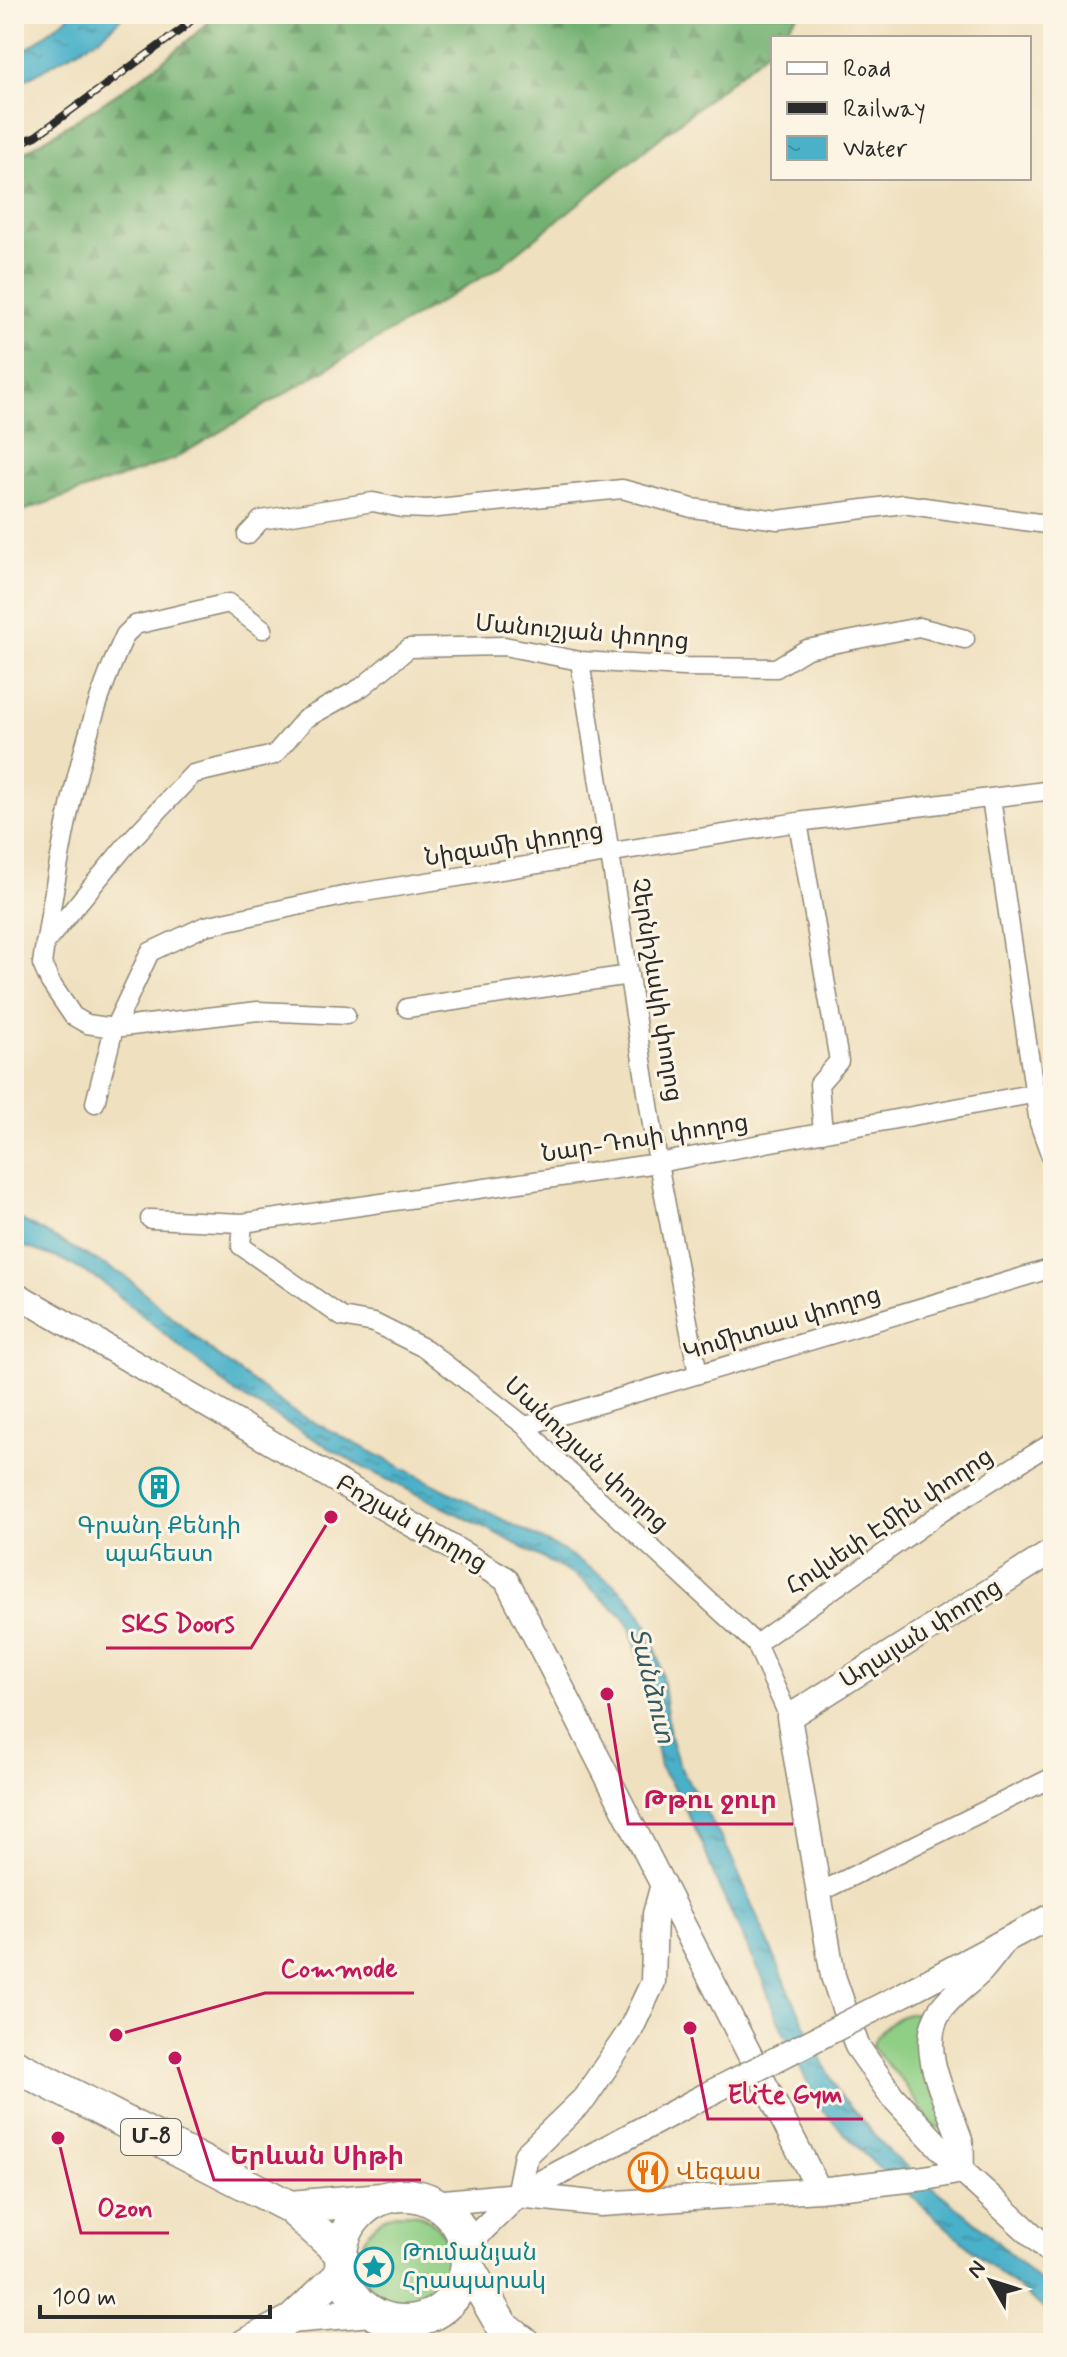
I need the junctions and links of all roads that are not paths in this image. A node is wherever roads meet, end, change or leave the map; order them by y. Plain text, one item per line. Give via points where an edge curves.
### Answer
1 (1053, 525) edge
2 (247, 535) dead end
3 (263, 629) dead end
4 (965, 639) dead end
5 (580, 661) junction
6 (1053, 790) edge
7 (991, 798) junction
8 (798, 822) junction
9 (610, 854) junction
10 (45, 943) junction
11 (629, 975) junction
12 (407, 1008) dead end
13 (346, 1015) dead end
14 (114, 1028) junction
15 (1044, 1092) edge
16 (95, 1103) dead end
17 (823, 1133) junction
18 (1053, 1162) edge
19 (658, 1163) junction
20 (150, 1219) dead end
21 (243, 1223) junction
22 (1053, 1268) edge
23 (14, 1293) edge
24 (698, 1374) junction
25 (525, 1426) junction
26 (1053, 1442) edge
27 (1053, 1551) edge
28 (756, 1644) junction
29 (789, 1717) junction
30 (1053, 1777) edge
31 (663, 1884) junction
32 (820, 1892) junction
33 (1053, 1915) edge
34 (1005, 1941) junction
35 (14, 2065) edge
36 (962, 2171) junction
37 (819, 2190) junction
38 (518, 2195) junction
39 (385, 2198) junction
40 (434, 2203) junction
41 (290, 2207) junction
42 (1053, 2254) edge
43 (466, 2257) junction
44 (342, 2262) junction
45 (439, 2310) junction
46 (371, 2312) junction
47 (291, 2319) junction
48 (513, 2334) edge
49 (245, 2343) edge

1 - 2 street via 903,504 778,520 692,508 622,489 428,509 373,502 261,520
3 - 10 street via 229,603 135,625 125,635 87,741
4 - 5 street, Մանուշյան փողոց via 919,627 807,649 776,668
5 - 9 street, Չերնիշևսկի փողոց
5 - 10 street, Մանուշյան փողոց via 504,646 409,648 362,687 305,719 274,755 193,774
6 - 7 street, Նիզամի փողոց
7 - 8 street, Նիզամի փողոց
7 - 15 street
8 - 9 street, Նիզամի փողոց
8 - 17 street via 839,1061 819,1084
9 - 11 street, Չերնիշևսկի փողոց
9 - 14 street, Նիզամի փողոց via 352,894 205,926 150,952
10 - 14 street via 42,964 61,1002 87,1024
11 - 12 street
11 - 19 street, Չերնիշևսկի փողոց
13 - 14 street via 258,1011
14 - 16 street, Նիզամի փողոց
15 - 17 street, Նար-Դոսի փողոց
15 - 18 street via 1039,1123
17 - 19 street, Նար-Դոսի փողոց
19 - 21 street, Նար-Դոսի փողոց
19 - 24 street, Չերնիշևսկի փողոց
20 - 21 street
21 - 25 street, Մանուշյան փողոց via 241,1246 342,1317 374,1323 426,1349
22 - 24 street, Կոմիտաս փողոց
23 - 31 street, Բոշյան փողոց via 506,1579
24 - 25 street, Կոմիտաս փողոց
25 - 28 street, Մանուշյան փողոց
26 - 28 street, Հովսեփ Էմին փողոց via 942,1512
27 - 29 street, Աղայան փողոց
28 - 29 street, Մանուշյան փողոց
29 - 32 street
30 - 32 street
31 - 37 street, Բոշյան փողոց
31 - 38 street via 655,1914 653,1982 630,2031 584,2099 526,2155
32 - 36 street via 833,1976 857,2046 892,2096
33 - 34 street
34 - 36 street via 943,2007 933,2030 941,2096 960,2141
34 - 38 street, bridge
35 - 41 highway, Մ-8
36 - 37 street
36 - 42 street
37 - 38 street via 601,2204
38 - 40 street
38 - 43 street via 482,2230
39 - 40 highway via 403,2195
39 - 41 highway
39 - 44 highway via 355,2219
40 - 43 highway via 463,2234
41 - 44 highway, Մ-8
43 - 45 highway via 458,2291
43 - 48 highway
44 - 46 highway via 354,2295
44 - 47 main road
45 - 46 highway via 406,2321
45 - 48 highway
46 - 47 main road
47 - 49 main road

